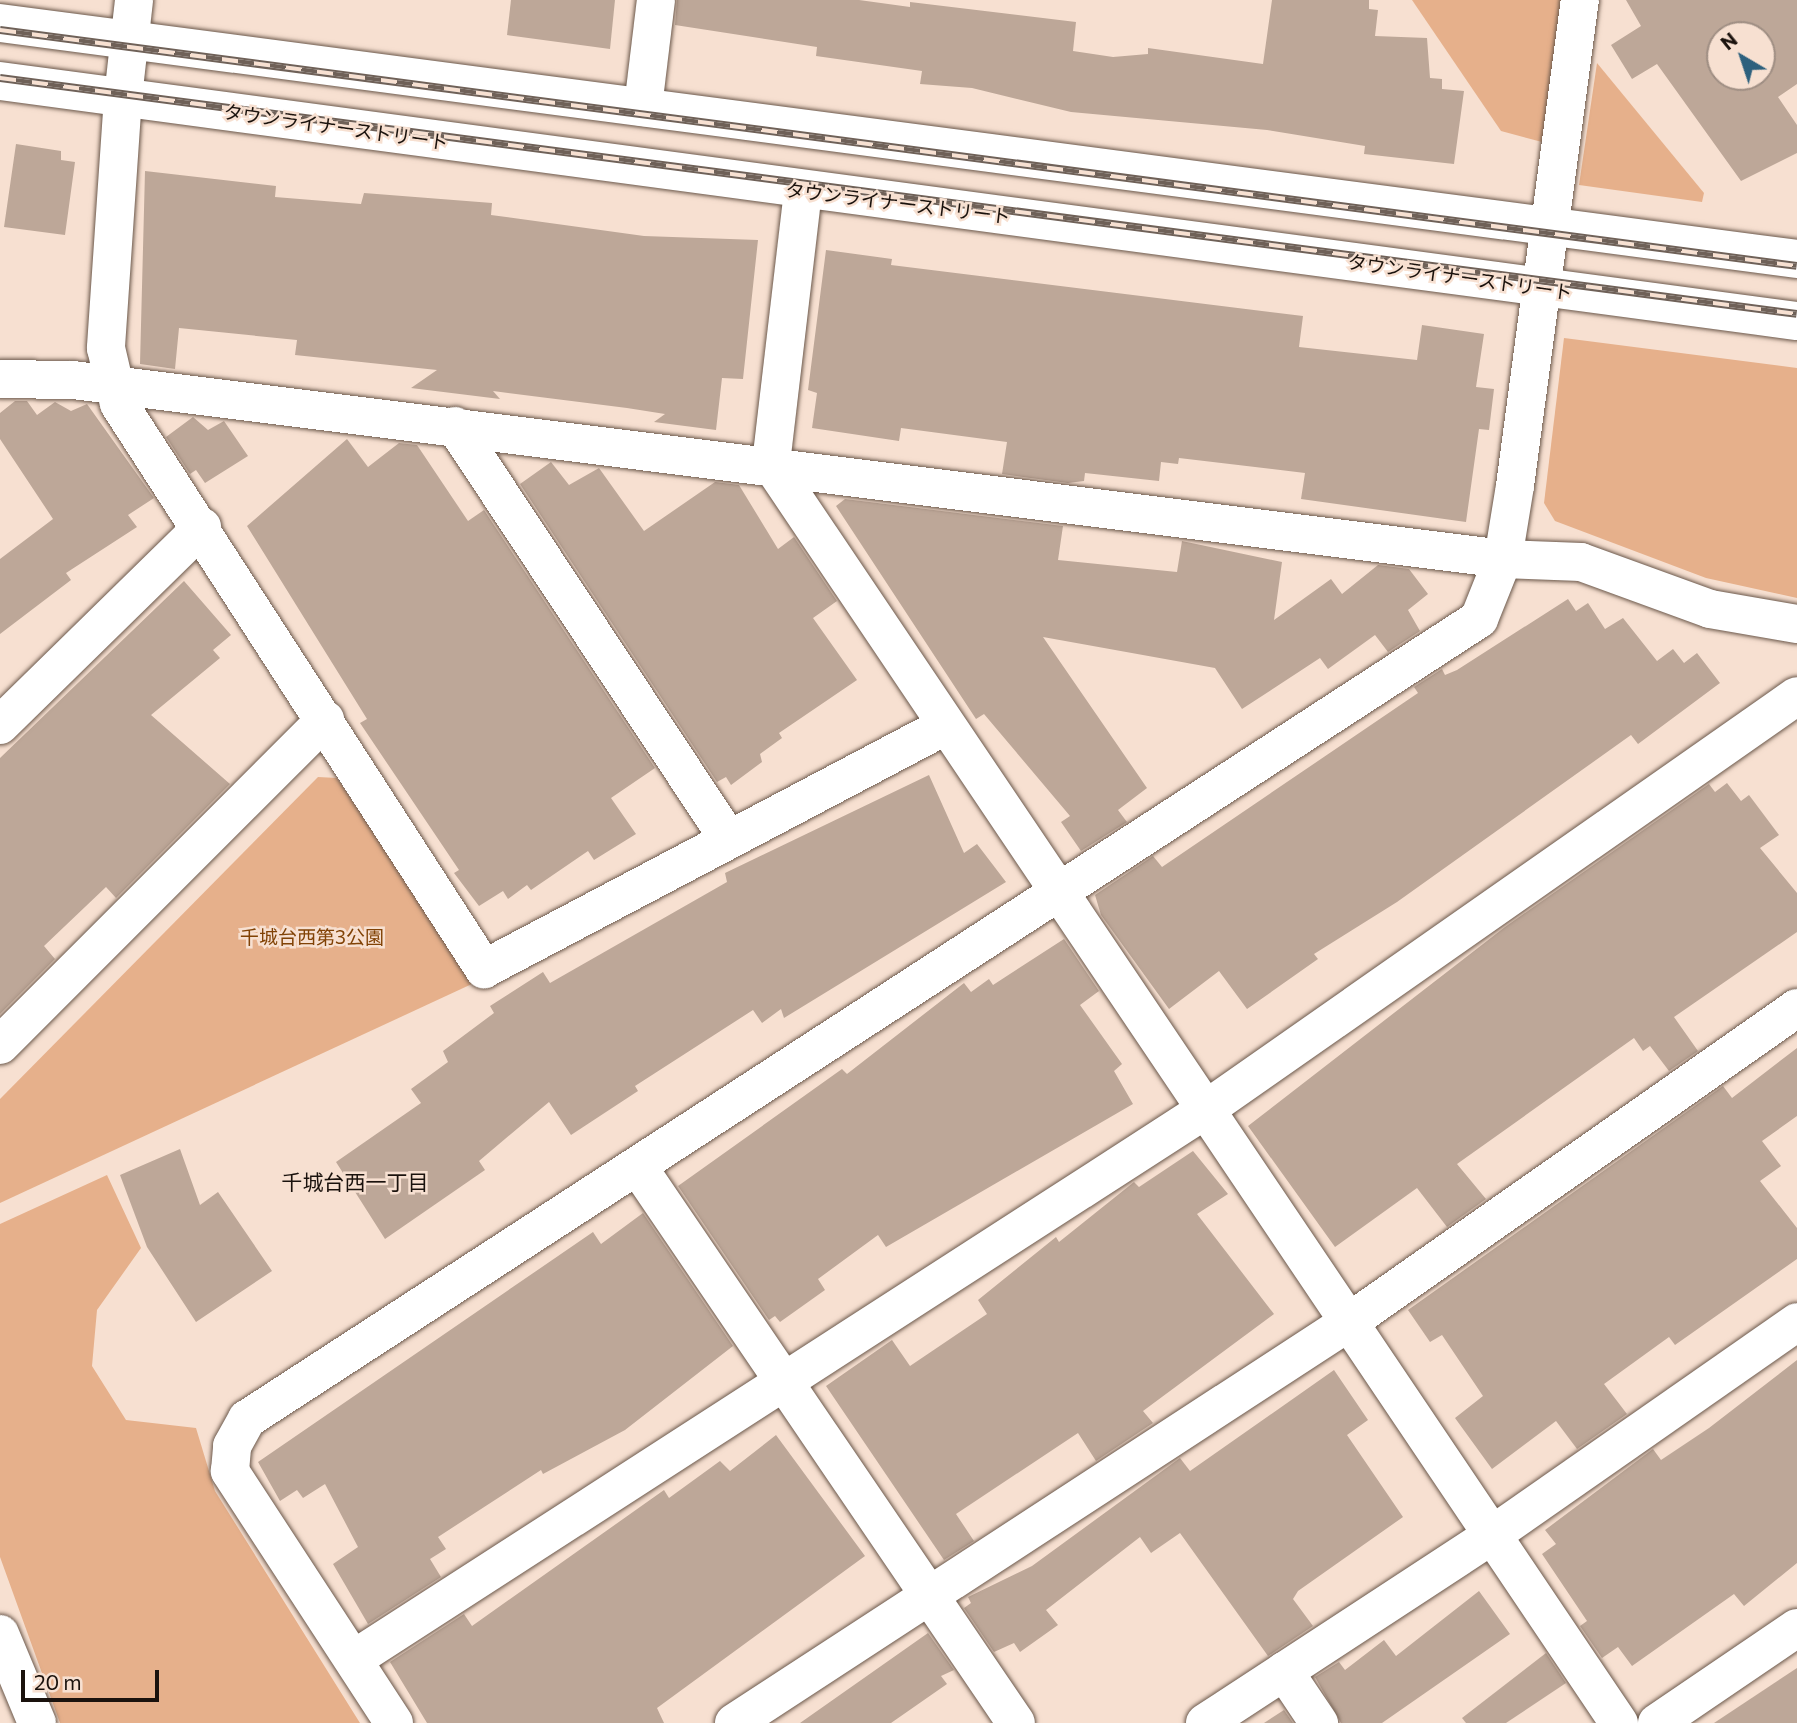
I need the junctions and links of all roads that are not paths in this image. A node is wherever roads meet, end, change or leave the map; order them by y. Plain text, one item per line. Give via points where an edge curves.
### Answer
1 (134, 0) edge
2 (656, 0) edge
3 (1580, 0) edge
4 (0, 23) edge
5 (129, 41) junction
6 (0, 82) edge
7 (123, 97) junction
8 (643, 107) junction
9 (803, 191) junction
10 (1549, 227) junction
11 (1797, 259) edge
12 (1541, 288) junction
13 (1797, 321) edge
14 (0, 379) edge
15 (114, 385) junction
16 (455, 426) junction
17 (771, 464) junction
18 (202, 527) junction
19 (1503, 559) junction
20 (1797, 624) edge
21 (1797, 696) edge
22 (2, 718) edge
23 (325, 720) junction
24 (945, 726) junction
25 (729, 840) junction
26 (1059, 894) junction
27 (1797, 1008) edge
28 (0, 1045) edge
29 (1205, 1110) junction
30 (638, 1167) junction
31 (1349, 1322) junction
32 (1797, 1322) edge
33 (785, 1382) junction
34 (1492, 1535) junction
35 (930, 1596) junction
36 (1797, 1628) edge
37 (0, 1634) edge
38 (354, 1659) junction
39 (1284, 1671) junction
40 (37, 1723) edge
41 (394, 1723) edge
42 (734, 1723) edge
43 (1016, 1723) edge
44 (1205, 1723) edge
45 (1319, 1723) edge
46 (1619, 1723) edge
47 (1657, 1723) edge

1 - 5 street
2 - 8 street
3 - 10 street
4 - 5 street
5 - 7 street
5 - 8 street
6 - 7 street, タウンライナーストリート
7 - 9 street, タウンライナーストリート
7 - 15 street via 106,348
8 - 10 street
9 - 12 street, タウンライナーストリート
9 - 17 street
10 - 11 street
10 - 12 street
12 - 13 street, タウンライナーストリート
12 - 19 street
14 - 15 street
15 - 16 street
15 - 18 street via 119,404
16 - 17 street
16 - 25 street
17 - 19 street
17 - 24 street
18 - 22 street
18 - 23 street
19 - 20 street via 1581,562 1710,609
19 - 26 street via 1479,619
21 - 29 street
23 - 25 street via 484,969
23 - 28 street
24 - 25 street
24 - 26 street
26 - 29 street
26 - 30 street
27 - 31 street
29 - 31 street
29 - 33 street
30 - 33 street
30 - 38 street via 247,1419 232,1446 230,1471
31 - 34 street
31 - 35 street
32 - 34 street
33 - 35 street
33 - 38 street
34 - 39 street
34 - 46 street
35 - 42 street
35 - 43 street
36 - 47 street
37 - 40 street
38 - 41 street
39 - 44 street
39 - 45 street

